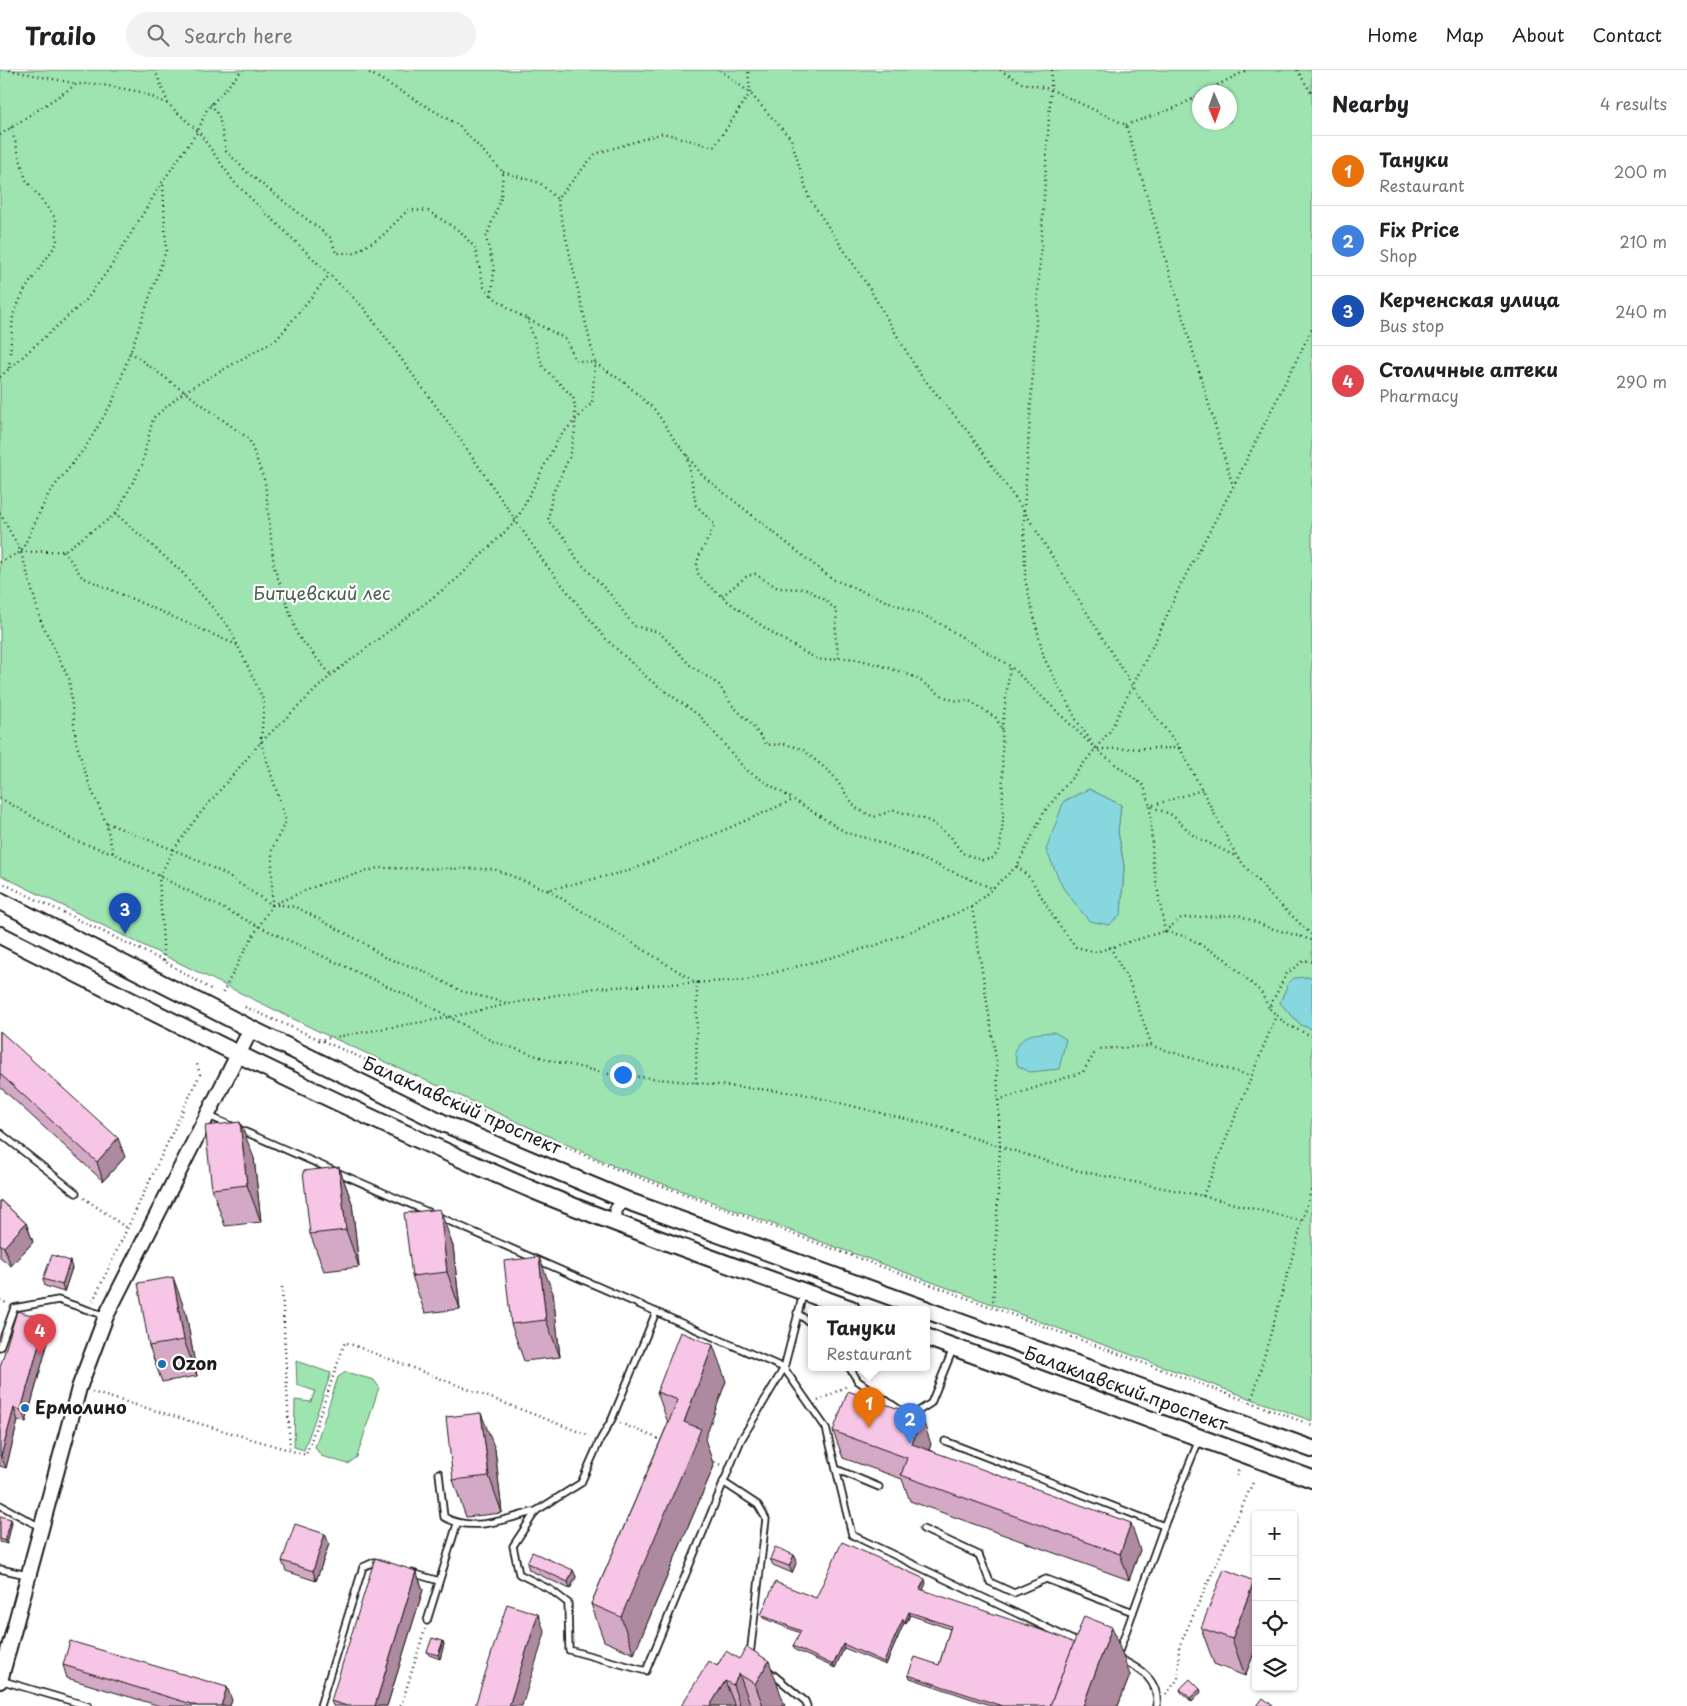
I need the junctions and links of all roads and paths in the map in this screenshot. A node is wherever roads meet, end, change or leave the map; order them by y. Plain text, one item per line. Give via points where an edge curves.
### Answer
1 (8, 70) edge
2 (155, 70) edge
3 (242, 70) edge
4 (365, 70) edge
5 (720, 70) edge
6 (748, 70) edge
7 (1000, 70) edge
8 (1052, 70) edge
9 (1247, 70) edge
10 (1297, 70) edge
11 (77, 84) junction
12 (1218, 85) edge
13 (1050, 89) junction
14 (750, 93) junction
15 (1312, 94) edge
16 (1192, 99) edge
17 (168, 104) junction
18 (211, 104) junction
19 (1126, 125) junction
20 (11, 127) junction
21 (198, 131) junction
22 (0, 135) edge
23 (503, 172) junction
24 (163, 181) junction
25 (558, 198) junction
26 (330, 274) junction
27 (492, 296) junction
28 (527, 318) junction
29 (1312, 329) edge
30 (130, 352) junction
31 (595, 363) junction
32 (9, 368) junction
33 (0, 377) edge
34 (184, 392) junction
35 (687, 455) junction
36 (1233, 487) junction
37 (1024, 511) junction
38 (0, 512) edge
39 (116, 514) junction
40 (516, 521) junction
41 (64, 551) junction
42 (21, 552) junction
43 (0, 562) edge
44 (722, 596) junction
45 (238, 645) junction
46 (838, 658) junction
47 (1010, 666) junction
48 (331, 675) junction
49 (1133, 687) junction
50 (1002, 729) junction
51 (261, 742) junction
52 (1180, 748) junction
53 (1097, 750) junction
54 (1202, 790) junction
55 (0, 798) edge
56 (793, 800) junction
57 (1150, 806) junction
58 (106, 823) junction
59 (174, 849) junction
60 (113, 853) junction
61 (1236, 857) junction
62 (1017, 866) junction
63 (159, 877) junction
64 (0, 882) edge
65 (994, 889) junction
66 (548, 890) junction
67 (0, 901) edge
68 (272, 905) junction
69 (972, 907) junction
70 (260, 927) junction
71 (1166, 931) junction
72 (0, 935) edge
73 (1312, 935) edge
74 (1312, 940) edge
75 (1110, 947) junction
76 (164, 961) junction
77 (1312, 962) edge
78 (697, 983) junction
79 (239, 1004) dead end
80 (508, 1004) junction
81 (1268, 1008) junction
82 (1276, 1016) junction
83 (451, 1018) junction
84 (251, 1029) junction
85 (1312, 1036) edge
86 (317, 1040) junction
87 (1152, 1046) junction
88 (239, 1055) junction
89 (196, 1061) dead end
90 (1251, 1076) junction
91 (696, 1083) junction
92 (998, 1100) junction
93 (209, 1116) junction
94 (0, 1133) edge
95 (1000, 1147) junction
96 (1312, 1187) edge
97 (76, 1193) joint
98 (1203, 1196) junction
99 (632, 1203) junction
100 (1302, 1221) junction
101 (622, 1225) junction
102 (129, 1229) junction
103 (282, 1287) dead end
104 (804, 1292) junction
105 (993, 1305) dead end
106 (843, 1306) edge
107 (915, 1306) edge
108 (89, 1309) junction
109 (930, 1311) edge
110 (656, 1312) junction
111 (797, 1313) junction
112 (106, 1316) junction
113 (808, 1321) edge
114 (930, 1338) edge
115 (0, 1347) edge
116 (954, 1347) junction
117 (784, 1368) junction
118 (852, 1371) edge
119 (858, 1381) junction
120 (79, 1388) junction
121 (1251, 1403) junction
122 (811, 1405) junction
123 (1261, 1406) junction
124 (1258, 1414) dead end
125 (612, 1419) junction
126 (1312, 1425) edge
127 (1199, 1438) junction
128 (600, 1440) junction
129 (945, 1440) dead end
130 (666, 1442) edge
131 (1312, 1449) edge
132 (290, 1450) junction
133 (702, 1457) dead end
134 (1240, 1465) dead end
135 (730, 1468) junction
136 (836, 1470) junction
137 (439, 1473) dead end
138 (1237, 1476) dead end
139 (1312, 1478) edge
140 (723, 1482) junction
141 (1253, 1482) dead end
142 (879, 1487) dead end
143 (0, 1505) edge
144 (536, 1511) junction
145 (457, 1524) junction
146 (1164, 1526) junction
147 (40, 1527) junction
148 (923, 1529) dead end
149 (383, 1564) edge
150 (0, 1569) edge
151 (402, 1570) edge
152 (28, 1575) junction
153 (439, 1581) junction
154 (1133, 1612) junction
155 (427, 1621) joint
156 (1092, 1649) edge
157 (1108, 1655) edge
158 (1117, 1658) junction
159 (749, 1662) edge
160 (764, 1670) edge
161 (0, 1681) edge
162 (1158, 1697) junction
163 (88, 1706) edge
164 (320, 1706) edge
165 (401, 1706) edge
166 (808, 1706) edge
167 (1157, 1706) edge

1 - 11 path
2 - 17 path
3 - 18 path
4 - 23 path via 458,125
5 - 14 path
6 - 14 path
7 - 13 path via 1022,83
8 - 13 path
9 - 12 path
10 - 15 path
11 - 17 path via 98,84 141,92
11 - 20 path
13 - 19 path
13 - 37 path
14 - 25 path via 714,147 663,133 595,154
14 - 37 path via 791,139 808,198 868,286 919,373 969,433
16 - 19 path
17 - 21 path
18 - 21 path
18 - 27 path via 219,116 226,152 331,238 336,254 354,253 381,237 408,210 428,211 461,232 475,248 484,287
19 - 36 path
20 - 22 path
20 - 32 path via 26,180 56,219 56,243 28,284 13,315
21 - 24 path
21 - 26 path via 234,182
23 - 25 path via 540,183
23 - 27 path via 501,198 486,238 494,269
24 - 30 path via 166,251
24 - 32 path via 87,299
25 - 31 path
26 - 34 path via 277,339
26 - 40 path via 363,307
27 - 28 path
28 - 31 path via 566,339 576,360
28 - 50 path via 542,367 573,397 575,406 575,431 569,458 552,495 548,521 566,539 575,556 634,626 659,632 690,665 718,685 766,745 784,744 802,749 832,774 856,808 874,817 894,810 930,821 950,836 962,853 982,860 993,858 1000,848 1003,820
29 - 36 path
30 - 34 path
30 - 42 path via 113,401 85,448 49,493
31 - 35 path via 624,382 655,410
31 - 40 path via 592,403 559,437
32 - 33 path
34 - 39 path via 153,418 142,465
34 - 48 path via 248,439 265,482 274,567 298,636
35 - 44 path via 696,505 714,524 712,535 696,565 699,576
35 - 47 path via 703,476 832,579 932,619
36 - 49 path via 1180,586
37 - 49 path
37 - 53 path via 1025,579 1044,658 1077,721
38 - 42 path
39 - 41 path
39 - 45 path via 181,571 230,627
40 - 48 path via 457,579
40 - 56 path via 546,565 605,638 651,682 700,716 746,770
41 - 42 path
41 - 45 path via 82,577
42 - 43 path
42 - 58 path via 41,621 69,679 76,742
44 - 46 path via 766,630 822,660
44 - 46 path via 747,576 755,574 778,588 806,589 826,600 837,611
45 - 51 path via 264,701
46 - 50 path via 909,674 949,700 968,700 996,718
47 - 50 path
47 - 53 path
48 - 51 path
49 - 52 path
49 - 53 path
51 - 59 path
51 - 68 path via 286,821 272,849
52 - 53 path
52 - 54 path
53 - 57 path via 1144,786
53 - 62 path via 1044,812
54 - 57 path
54 - 61 path
55 - 60 path via 72,840
56 - 65 path via 847,833 881,842
56 - 66 path via 632,870
57 - 61 path via 1172,815 1194,836
57 - 71 path via 1154,864
58 - 59 path
58 - 60 path
59 - 63 path
59 - 68 path via 223,873
60 - 63 path
61 - 73 path
62 - 65 path
62 - 75 path via 1031,879 1076,947 1096,952
63 - 70 path
63 - 76 path
64 - 76 path
65 - 69 path
66 - 68 path via 494,869 378,868 321,884
66 - 78 path
67 - 84 main road, Балаклавский проспект
68 - 70 path
68 - 80 path via 298,908 384,957 419,969 461,990
69 - 78 path via 895,939 829,960 746,980
69 - 92 path via 997,1066
70 - 76 path via 221,996
70 - 83 path
71 - 74 path via 1182,918 1239,915
71 - 75 path
71 - 81 path via 1187,937 1224,958 1261,992
72 - 88 main road
75 - 87 path via 1130,984
77 - 81 path via 1305,960 1287,973
78 - 80 path via 595,988
78 - 91 path
79 - 86 path
80 - 83 path
81 - 82 path
82 - 85 path
82 - 90 path
83 - 86 path
83 - 91 path via 492,1040 549,1060 609,1074
84 - 88 street
84 - 99 main road, Балаклавский проспект via 443,1123
86 - 121 path via 616,1169
87 - 90 path
87 - 92 path via 1097,1049 1083,1072
88 - 93 street
88 - 101 main road via 409,1136
89 - 102 path via 200,1074
90 - 98 path
91 - 95 path via 799,1093 942,1128
92 - 95 path
93 - 110 lane
93 - 112 street
94 - 97 lane
95 - 98 path via 1075,1170
95 - 105 path
96 - 100 path
97 - 102 path
98 - 100 path
99 - 101 street via 623,1202 616,1209 616,1218
99 - 107 main road, Балаклавский проспект
100 - 121 path
101 - 104 main road
102 - 108 path
103 - 132 path
104 - 106 main road
104 - 111 lane
108 - 112 lane
108 - 115 lane via 58,1300 14,1308
109 - 131 main road, Балаклавский проспект
110 - 117 lane
110 - 125 lane
111 - 113 lane
111 - 117 lane
112 - 120 street
114 - 116 main road, Балаклавский проспект
116 - 119 lane via 931,1403 917,1412 903,1412
116 - 127 main road, Балаклавский проспект
117 - 122 lane
117 - 135 lane via 741,1440
118 - 119 lane
119 - 122 path
120 - 132 path
120 - 147 street
121 - 123 path
122 - 136 lane via 826,1428
123 - 124 path
123 - 126 path
125 - 128 lane
125 - 130 path
127 - 139 main road, Балаклавский проспект
127 - 146 lane
128 - 132 path via 345,1342 306,1454
128 - 144 lane via 581,1483
129 - 146 lane
133 - 135 path
134 - 138 path
135 - 140 lane
136 - 142 lane
136 - 156 lane via 852,1535
137 - 145 lane via 444,1517
140 - 144 lane via 646,1671 568,1650 568,1603 551,1590 519,1574 514,1546
140 - 159 lane via 758,1505 766,1519
141 - 162 path via 1179,1647 1178,1679 1168,1694
143 - 147 lane
144 - 145 lane via 489,1524
145 - 153 lane
146 - 154 lane
147 - 152 street
148 - 154 lane via 979,1555 990,1582 1014,1593 1046,1580
149 - 164 lane via 374,1562 363,1567
150 - 152 lane
151 - 153 lane
152 - 161 street
153 - 155 lane
154 - 158 lane
155 - 165 path
157 - 158 lane
158 - 162 lane via 1141,1670 1152,1682
160 - 166 lane via 774,1674
161 - 163 lane
162 - 167 lane

